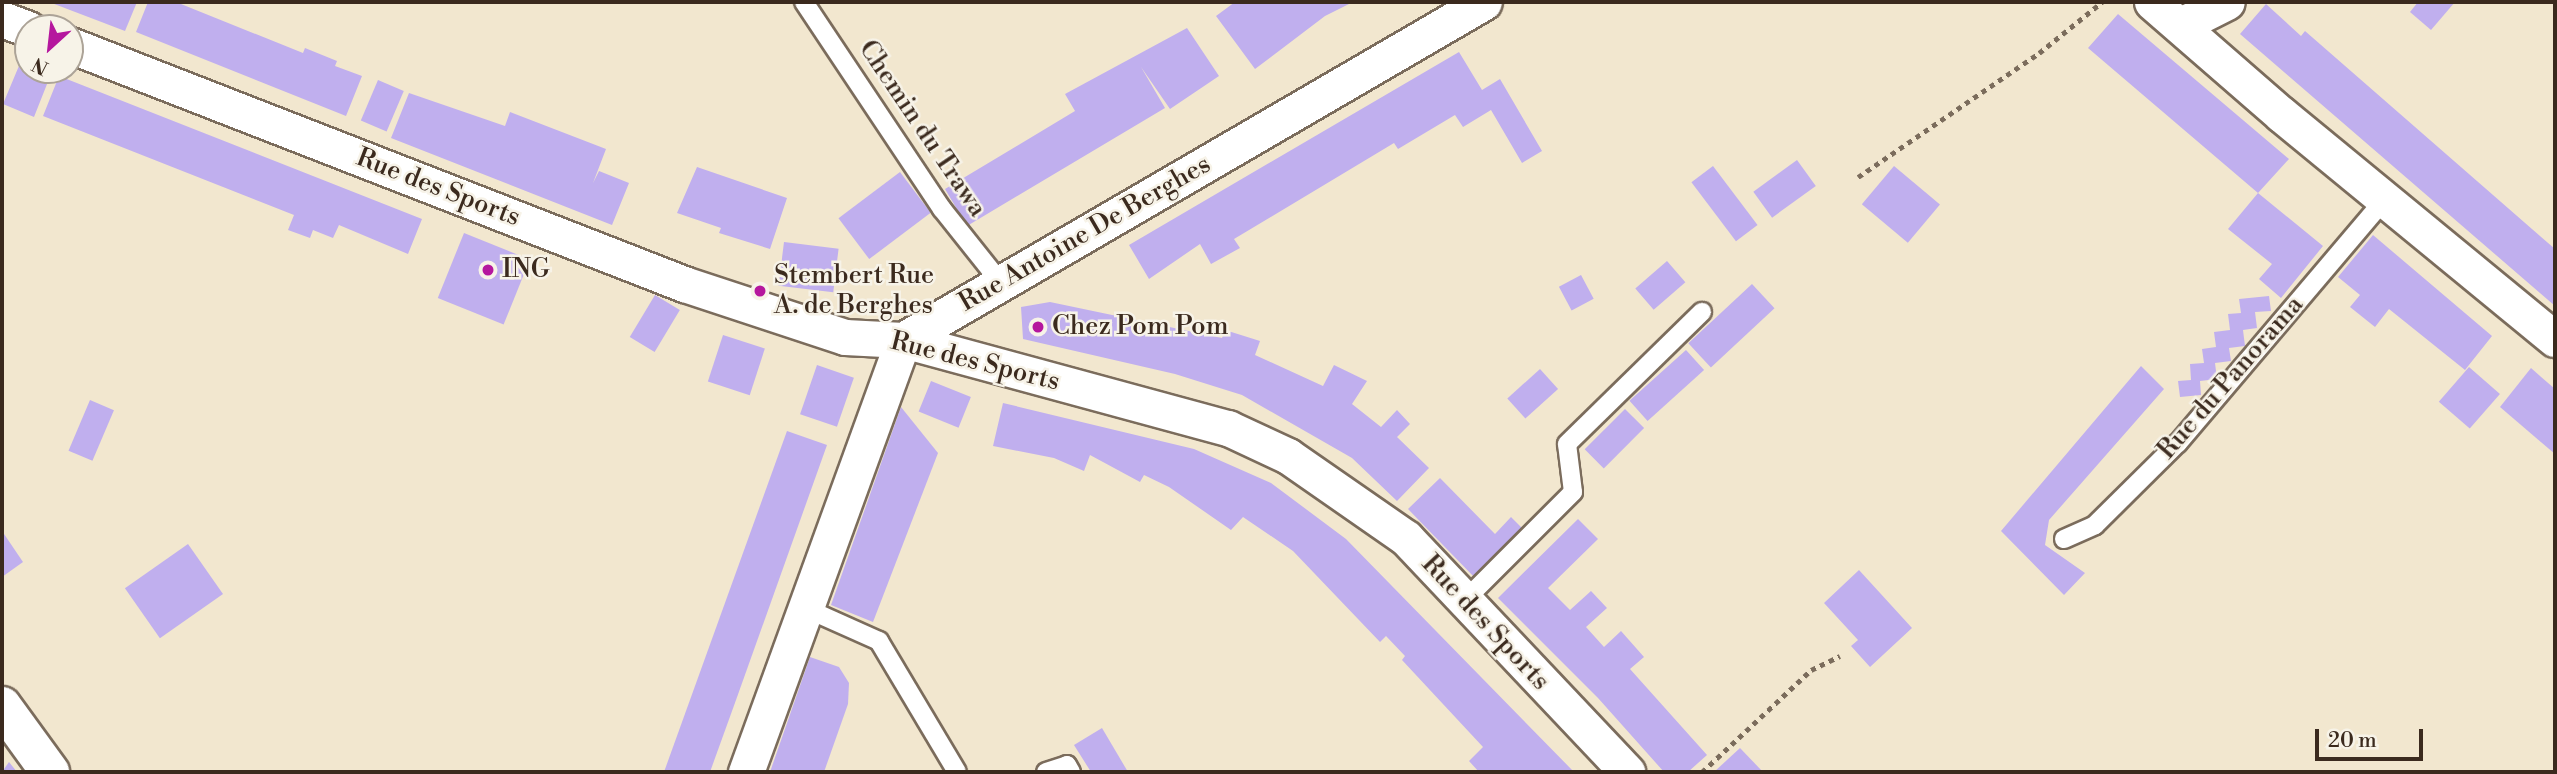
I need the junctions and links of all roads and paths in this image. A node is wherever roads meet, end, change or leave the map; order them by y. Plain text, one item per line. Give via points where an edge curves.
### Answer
1 (804, 2) edge
2 (1483, 2) edge
3 (2102, 2) edge
4 (2152, 2) edge
5 (2227, 2) edge
6 (2181, 25) junction
7 (84, 50) edge
8 (1858, 177) dead end
9 (2384, 200) junction
10 (1002, 283) junction
11 (1702, 312) dead end
12 (2555, 338) edge
13 (903, 340) junction
14 (2064, 539) dead end
15 (1464, 601) junction
16 (805, 608) junction
17 (1840, 656) dead end
18 (2, 706) edge
19 (50, 772) edge
20 (746, 772) edge
21 (957, 772) edge
22 (1046, 772) edge
23 (1071, 772) edge
24 (1627, 772) edge
25 (1702, 772) edge

1 - 10 lane, Chemin du Trawa via 942,209
2 - 10 street, Rue Antoine De Berghes
3 - 8 path via 2039,53
4 - 6 street
5 - 6 street
6 - 9 street
7 - 13 street, Rue des Sports via 684,284 845,337
9 - 12 street
9 - 14 lane, Rue du Panorama via 2178,443 2095,525
10 - 13 street, Rue Antoine De Berghes
11 - 15 lane via 1567,444 1573,492
13 - 15 street, Rue des Sports via 1228,428 1288,456 1406,538
13 - 16 street
15 - 24 street, Rue des Sports
16 - 20 street
16 - 21 lane via 879,641
17 - 25 path via 1811,670
18 - 19 street
22 - 23 lane via 1067,765

